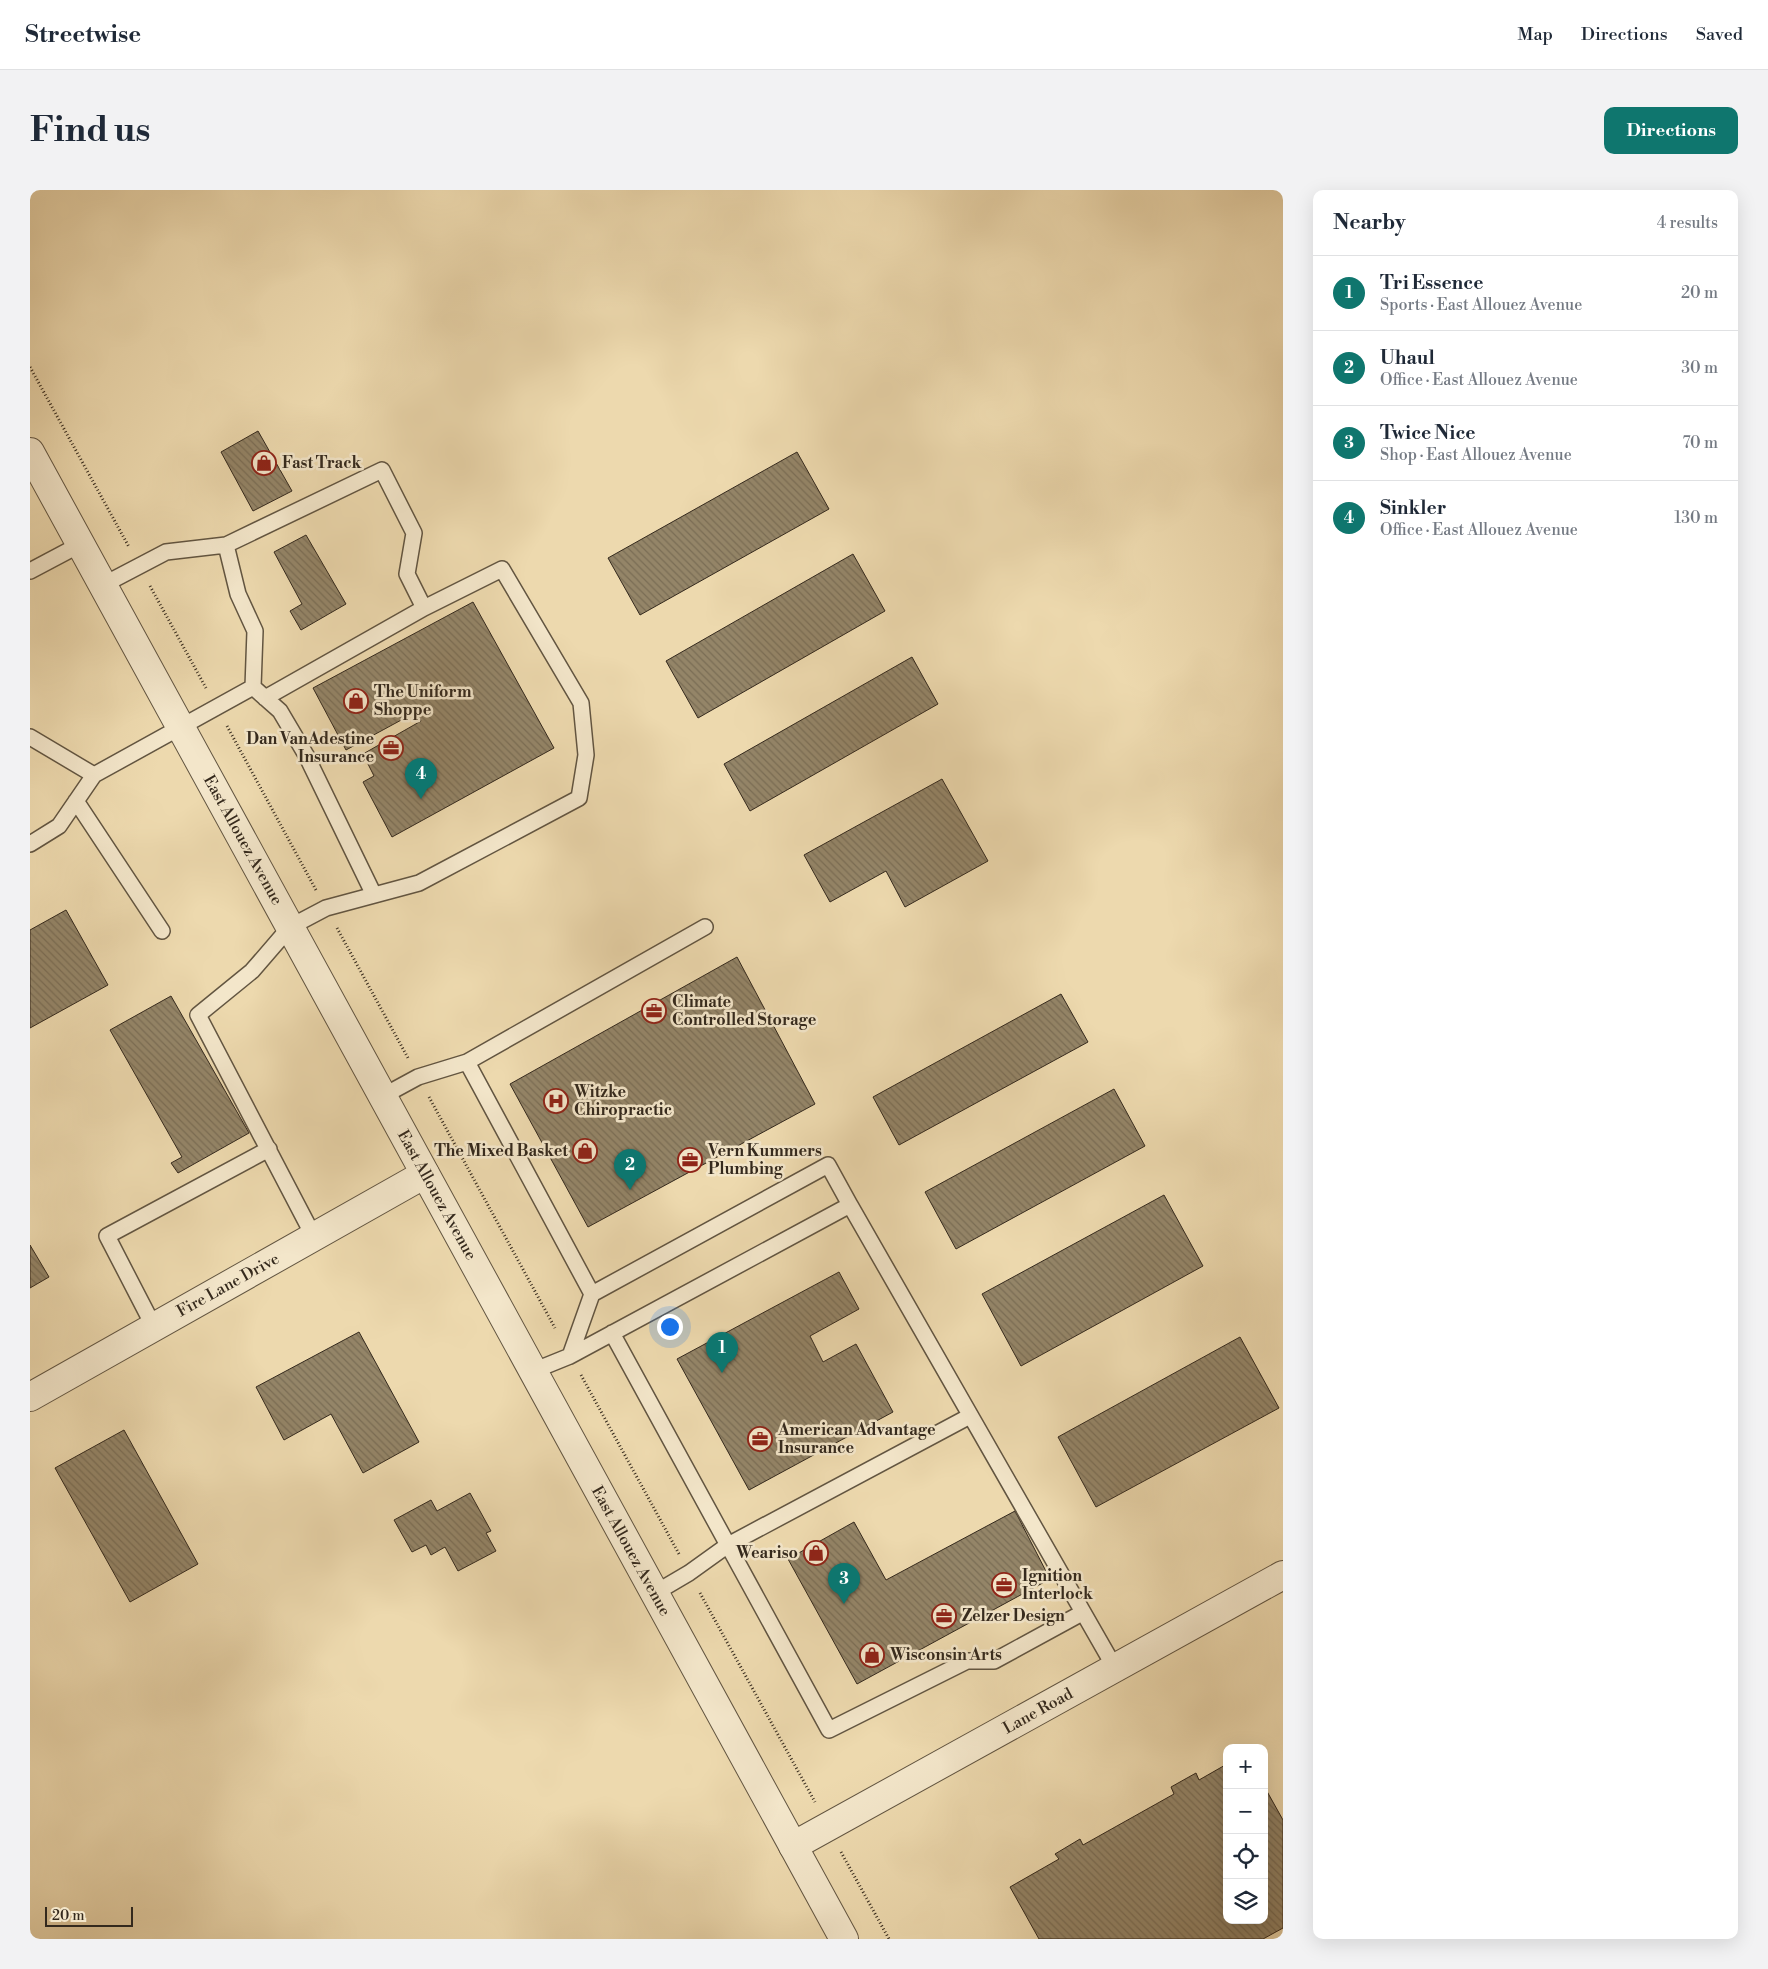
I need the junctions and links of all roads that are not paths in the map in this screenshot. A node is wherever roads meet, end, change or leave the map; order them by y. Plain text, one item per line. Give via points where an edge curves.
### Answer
1 (30, 452) edge
2 (81, 544) junction
3 (226, 545) junction
4 (30, 571) edge
5 (103, 585) junction
6 (424, 608) junction
7 (253, 687) junction
8 (266, 698) junction
9 (180, 726) junction
10 (30, 737) edge
11 (94, 775) junction
12 (76, 800) junction
13 (30, 844) edge
14 (374, 895) junction
15 (290, 927) junction
16 (705, 927) dead end
17 (162, 931) dead end
18 (467, 1062) junction
19 (383, 1096) junction
20 (269, 1149) junction
21 (425, 1174) junction
22 (850, 1205) junction
23 (314, 1236) junction
24 (592, 1294) junction
25 (154, 1327) junction
26 (612, 1333) junction
27 (570, 1356) junction
28 (533, 1371) junction
29 (30, 1397) edge
30 (970, 1416) junction
31 (728, 1545) junction
32 (1283, 1575) edge
33 (655, 1593) junction
34 (1082, 1613) junction
35 (1115, 1668) junction
36 (793, 1846) junction
37 (844, 1939) edge

1 - 2 street, East Allouez Avenue
2 - 4 lane
2 - 5 street, East Allouez Avenue
3 - 5 lane via 166,552
3 - 6 lane via 382,470 414,533 407,574
3 - 7 lane via 238,594 255,631
5 - 9 street, East Allouez Avenue
6 - 8 lane
6 - 14 lane via 502,569 580,703 586,755 579,798 418,883
7 - 8 lane
7 - 9 lane
8 - 14 lane via 280,711 306,755
9 - 11 lane
9 - 15 street, East Allouez Avenue
10 - 11 lane
11 - 12 lane
12 - 13 lane via 58,826
12 - 17 lane
14 - 15 lane via 326,908
15 - 19 street, East Allouez Avenue
15 - 20 lane via 252,971 198,1015
16 - 18 lane
18 - 19 lane via 418,1077
18 - 24 lane
19 - 21 street, East Allouez Avenue
20 - 23 lane
20 - 25 lane via 107,1236
21 - 23 street, Fire Lane Drive
21 - 28 street, East Allouez Avenue
22 - 24 lane via 828,1165
22 - 26 lane
22 - 30 lane
23 - 25 street, Fire Lane Drive
24 - 27 lane
25 - 29 street, Fire Lane Drive
26 - 27 lane
26 - 31 lane
27 - 28 lane
28 - 33 street, East Allouez Avenue
30 - 31 lane
30 - 34 lane
31 - 33 lane
31 - 34 lane via 829,1730 967,1661 994,1661
32 - 35 street, Lane Road
33 - 36 street, East Allouez Avenue
34 - 35 lane
35 - 36 street, Lane Road
36 - 37 street, East Allouez Avenue

